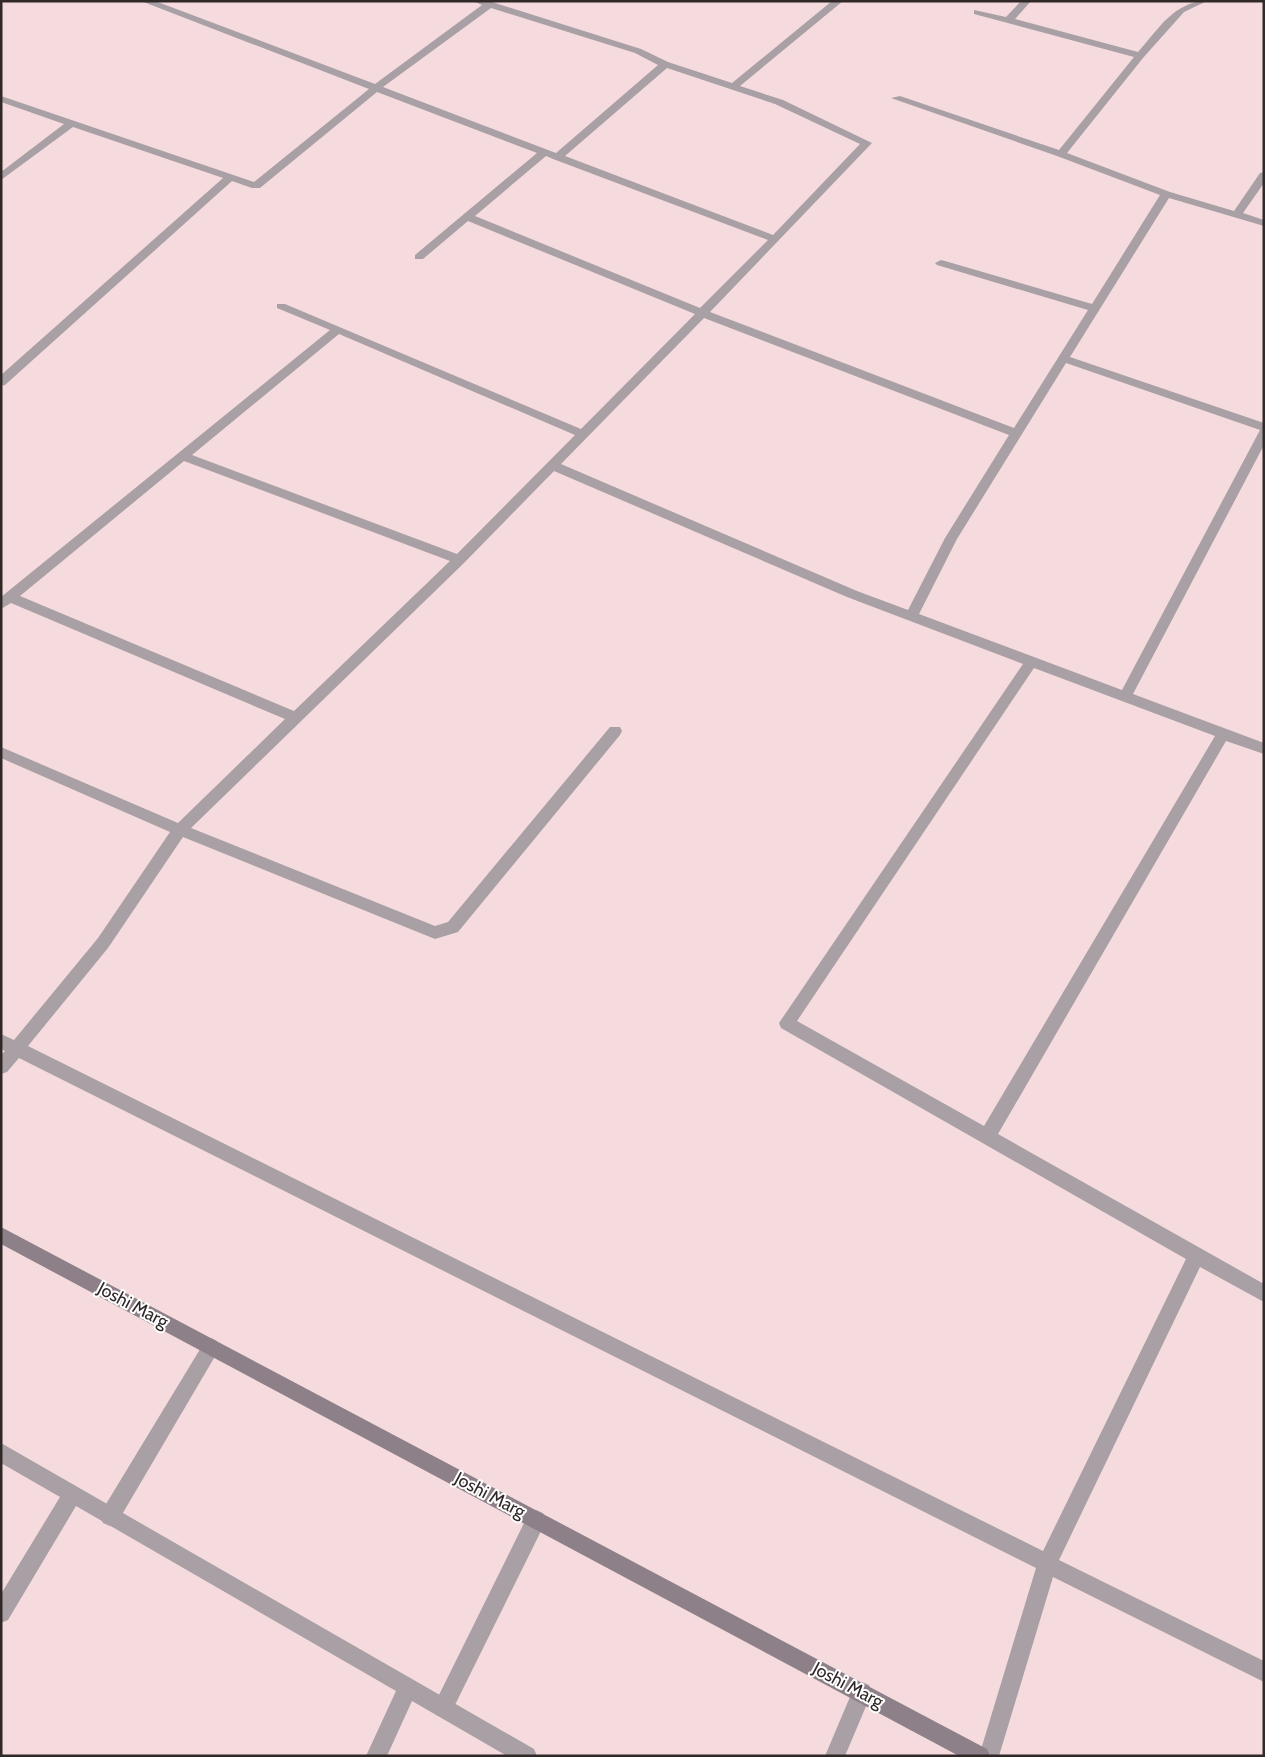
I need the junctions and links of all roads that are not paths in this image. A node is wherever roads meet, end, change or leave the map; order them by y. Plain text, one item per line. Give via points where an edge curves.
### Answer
1 (146, 1) edge
2 (478, 1) edge
3 (838, 1) edge
4 (1026, 1) edge
5 (1202, 1) edge
6 (489, 5) junction
7 (977, 12) dead end
8 (1008, 20) junction
9 (1140, 56) junction
10 (665, 64) junction
11 (733, 87) junction
12 (376, 88) junction
13 (896, 98) dead end
14 (1, 99) edge
15 (71, 123) junction
16 (544, 152) junction
17 (1061, 154) junction
18 (557, 156) junction
19 (1264, 175) edge
20 (1, 177) edge
21 (230, 177) junction
22 (1166, 194) junction
23 (1236, 215) junction
24 (468, 217) junction
25 (1264, 223) edge
26 (775, 239) junction
27 (419, 257) dead end
28 (941, 262) dead end
29 (281, 306) dead end
30 (1096, 309) junction
31 (702, 314) junction
32 (338, 328) junction
33 (1065, 359) junction
34 (1, 382) edge
35 (1264, 428) edge
36 (1016, 433) junction
37 (1264, 433) edge
38 (582, 434) junction
39 (181, 455) junction
40 (552, 465) junction
41 (459, 560) junction
42 (6, 600) edge
43 (911, 616) junction
44 (1031, 662) junction
45 (1125, 697) junction
46 (296, 718) junction
47 (615, 731) dead end
48 (1223, 734) junction
49 (1264, 749) edge
50 (1, 752) edge
51 (180, 830) junction
52 (9, 1045) edge
53 (1, 1067) edge
54 (987, 1137) junction
55 (1, 1235) edge
56 (1196, 1256) junction
57 (1264, 1294) edge
58 (212, 1347) junction
59 (1, 1452) edge
60 (72, 1494) junction
61 (110, 1516) junction
62 (536, 1520) junction
63 (1046, 1564) junction
64 (1, 1613) edge
65 (1264, 1672) edge
66 (408, 1687) junction
67 (862, 1692) junction
68 (443, 1708) junction
69 (376, 1756) edge
70 (527, 1756) edge
71 (835, 1756) edge
72 (980, 1756) edge
73 (989, 1756) edge

1 - 12 street
2 - 6 street
3 - 11 street
4 - 8 street
5 - 9 street via 1181,10
6 - 10 street via 638,51
6 - 12 street
7 - 8 street
8 - 9 street
9 - 17 street
10 - 11 street
10 - 18 street
11 - 26 street via 779,102 867,143
12 - 16 street
12 - 21 street via 256,186
13 - 17 street
14 - 15 street
15 - 20 street
15 - 21 street
16 - 18 street
16 - 24 street
17 - 22 street
18 - 26 street
19 - 23 street
21 - 34 street
22 - 23 street
22 - 30 street
23 - 25 street
24 - 27 street
24 - 31 street
26 - 31 street
28 - 30 street
29 - 32 street
30 - 33 street
31 - 36 street
31 - 38 street
32 - 38 street
32 - 39 street
33 - 35 street
33 - 36 street
36 - 43 street via 951,538
37 - 45 street
38 - 40 street
39 - 41 street
39 - 42 street
40 - 41 street
40 - 43 street via 852,594
41 - 46 street
42 - 46 street
43 - 44 street
44 - 45 street
44 - 54 street via 787,1023
45 - 48 street
46 - 51 street
47 - 51 street via 462,918 444,932 436,933
48 - 49 street
48 - 54 street
50 - 51 street
51 - 52 street via 103,944
52 - 53 street
52 - 63 street
54 - 56 street
55 - 58 street, Joshi Marg
56 - 57 street
56 - 63 street
58 - 61 street
58 - 62 street, Joshi Marg
59 - 60 street
60 - 61 street
60 - 64 street
61 - 66 street
62 - 67 street, Joshi Marg
62 - 68 street
63 - 65 street
63 - 73 street
66 - 68 street
66 - 69 street
67 - 71 street
67 - 72 street, Joshi Marg
68 - 70 street

